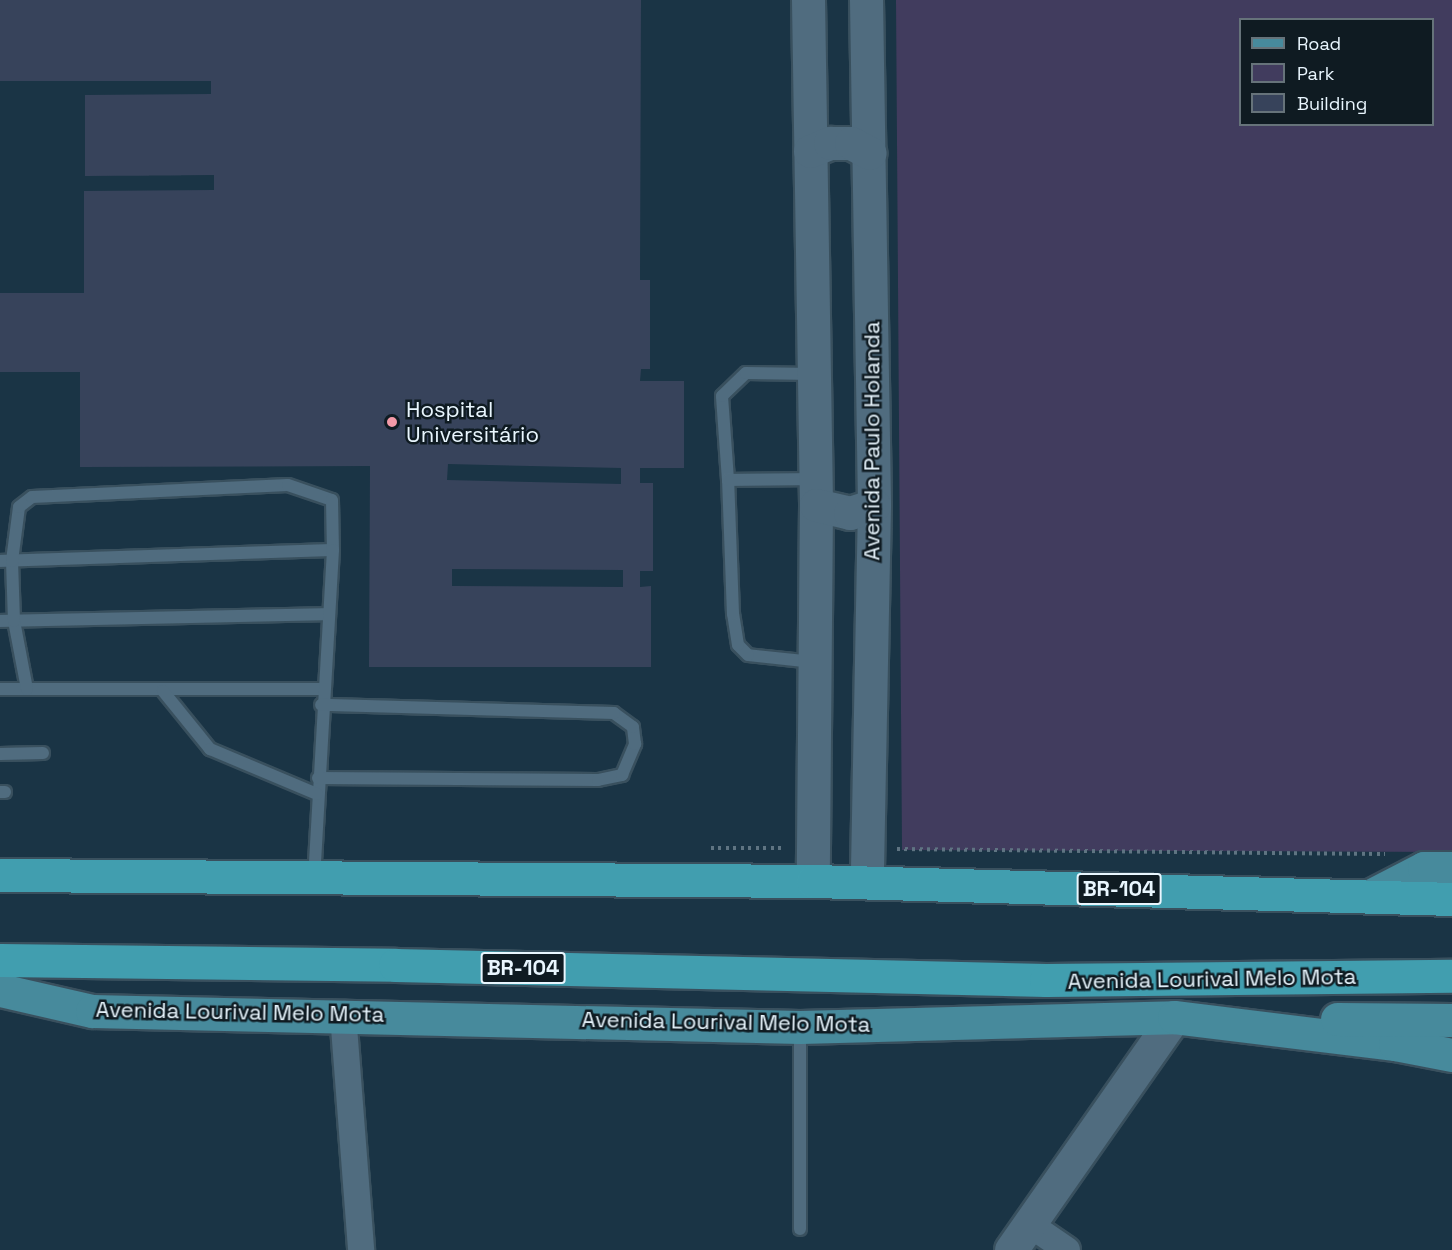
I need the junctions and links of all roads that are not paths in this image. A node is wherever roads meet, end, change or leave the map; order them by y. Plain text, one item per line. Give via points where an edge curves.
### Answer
1 (808, 0) edge
2 (866, 0) edge
3 (810, 151) junction
4 (870, 153) junction
5 (814, 374) junction
6 (728, 480) junction
7 (816, 492) junction
8 (874, 505) junction
9 (333, 550) junction
10 (6, 561) edge
11 (328, 614) junction
12 (0, 621) edge
13 (14, 621) junction
14 (814, 662) junction
15 (0, 689) edge
16 (27, 689) junction
17 (322, 689) junction
18 (163, 691) junction
19 (321, 705) junction
20 (43, 753) dead end
21 (0, 754) edge
22 (318, 778) junction
23 (317, 794) junction
24 (1452, 868) edge
25 (0, 875) edge
26 (314, 875) junction
27 (813, 881) junction
28 (867, 882) junction
29 (1370, 896) junction
30 (1452, 899) edge
31 (0, 960) edge
32 (1452, 976) edge
33 (0, 990) edge
34 (343, 1014) junction
35 (1174, 1017) junction
36 (1452, 1020) edge
37 (800, 1027) junction
38 (1452, 1055) edge
39 (800, 1229) dead end
40 (1020, 1237) edge
41 (361, 1250) edge
42 (1066, 1250) edge

1 - 3 street
2 - 4 street, Avenida Paulo Holanda
3 - 4 street via 830,143 851,143
3 - 5 street
4 - 8 street, Avenida Paulo Holanda
5 - 6 lane via 746,373 722,396
5 - 7 street
6 - 7 lane
6 - 14 lane via 738,645 748,655
7 - 8 street via 850,513
7 - 14 street
8 - 28 street, Avenida Paulo Holanda
9 - 10 lane
9 - 10 lane via 332,500 288,485 32,497 19,507
9 - 11 lane
10 - 13 lane
11 - 13 lane
11 - 17 lane
12 - 13 lane
13 - 16 lane
14 - 27 street
15 - 16 lane
16 - 18 lane
17 - 18 lane
17 - 19 lane
18 - 23 lane via 210,749
19 - 22 lane
19 - 22 lane via 614,713 633,727 635,744 622,775 598,780
20 - 21 lane
22 - 23 lane
23 - 26 lane
24 - 29 main road via 1424,868
25 - 26 highway, BR-104
26 - 27 highway, BR-104
27 - 28 highway, BR-104
28 - 29 highway, BR-104
29 - 30 highway, BR-104
31 - 32 highway, Avenida Lourival Melo Mota / BR-104 via 1046,980
33 - 34 main road, Avenida Lourival Melo Mota via 92,1011
34 - 37 main road, Avenida Lourival Melo Mota
34 - 41 street
35 - 36 main road
35 - 37 main road, Avenida Lourival Melo Mota
35 - 38 main road, Avenida Lourival Melo Mota via 1395,1044
35 - 40 street
37 - 39 lane
40 - 42 street

